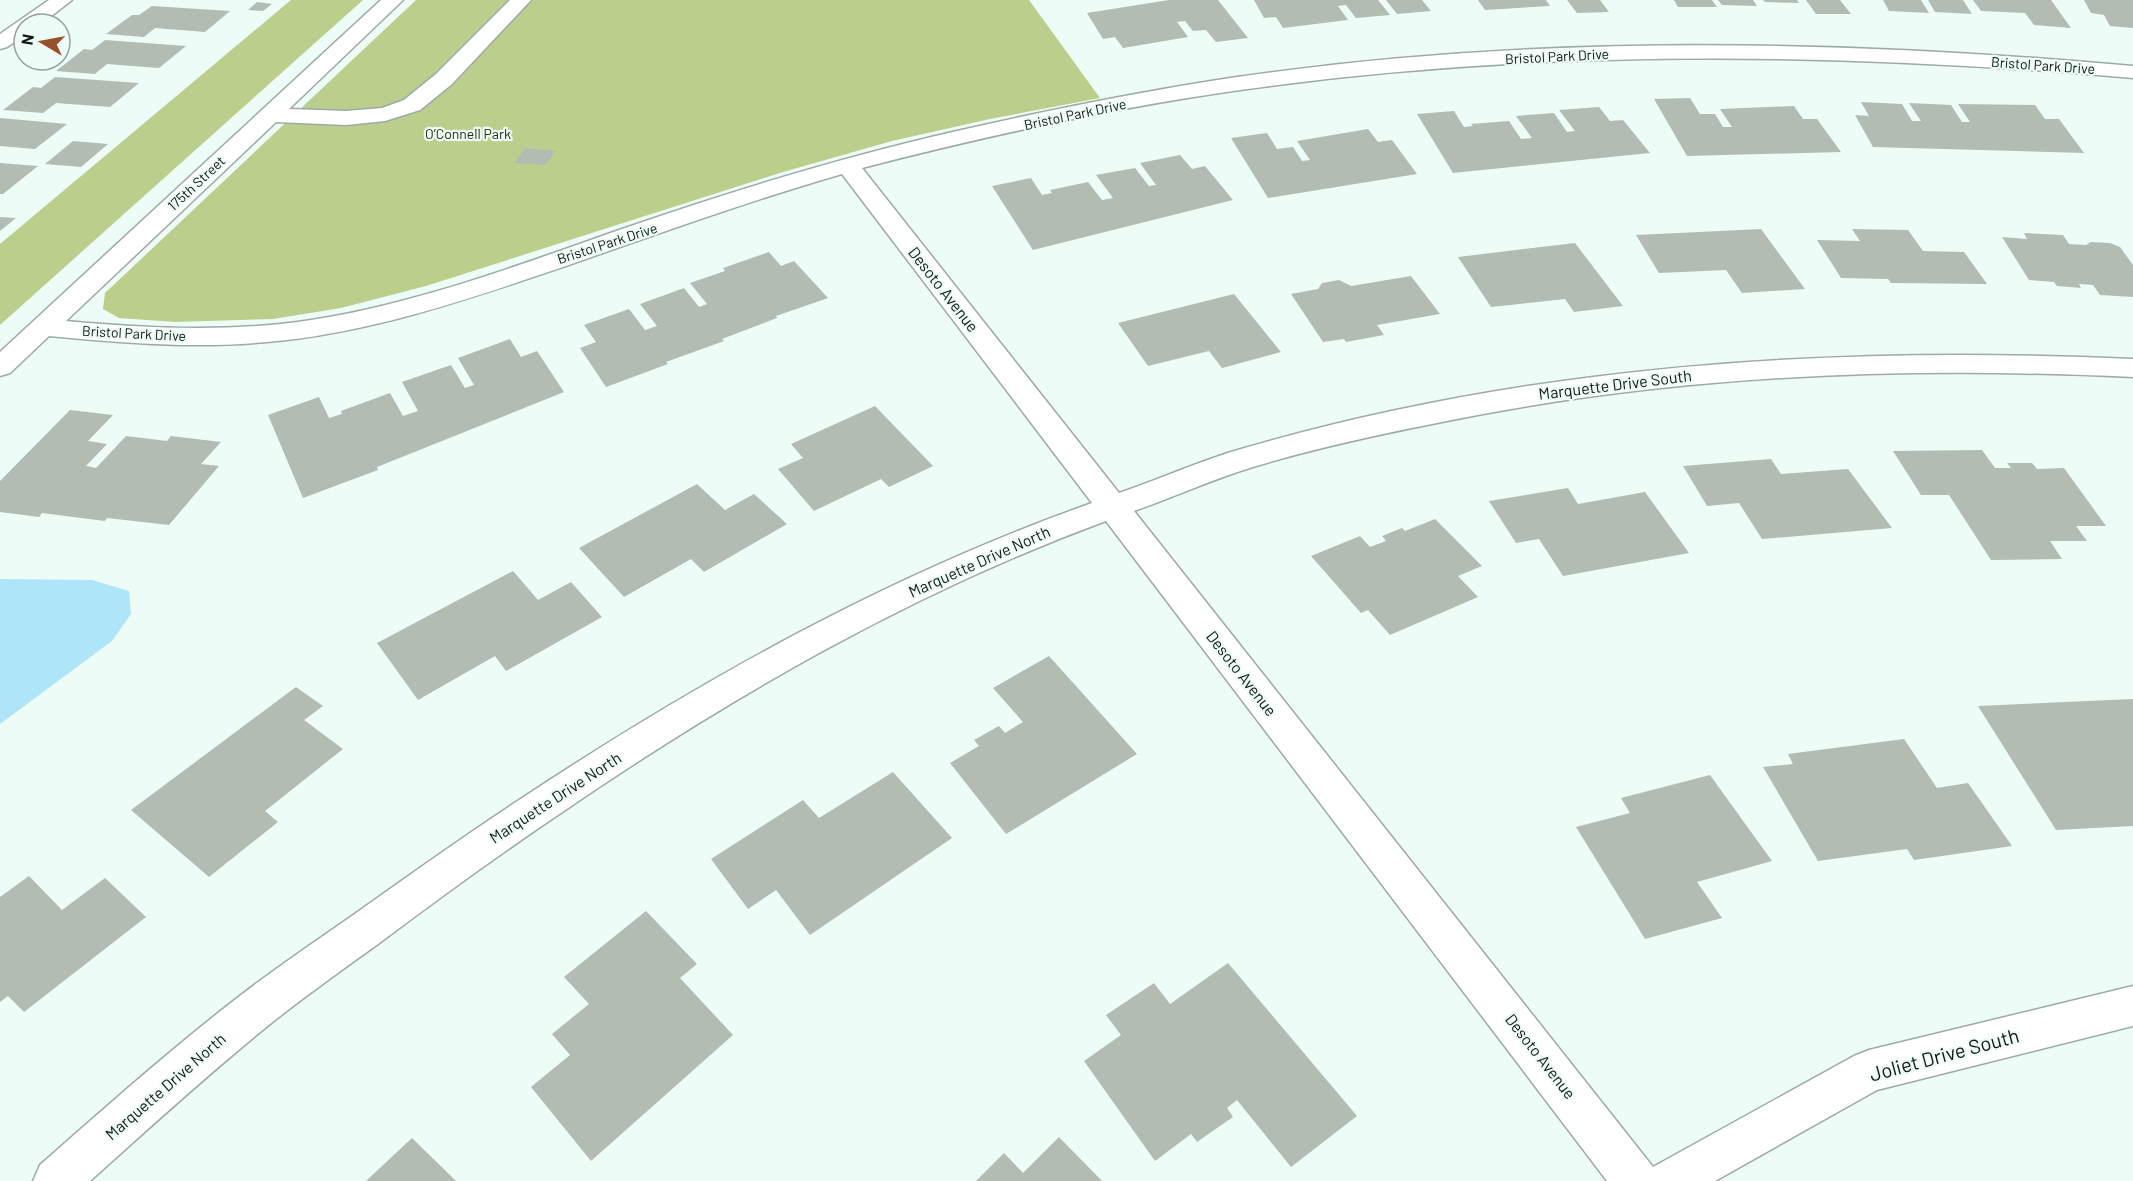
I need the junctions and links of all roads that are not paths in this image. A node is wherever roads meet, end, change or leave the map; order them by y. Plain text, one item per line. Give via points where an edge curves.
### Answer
1 (62, 0) edge
2 (393, 0) edge
3 (521, 0) edge
4 (45, 12) edge
5 (2133, 72) edge
6 (268, 116) junction
7 (847, 165) junction
8 (44, 327) junction
9 (0, 367) edge
10 (2133, 368) edge
11 (1112, 506) junction
12 (2133, 1006) edge
13 (56, 1181) edge
14 (1636, 1181) edge
15 (1670, 1181) edge

1 - 4 street
2 - 6 street, 175th Street
3 - 6 street via 444,79 412,105 385,114 346,118
5 - 7 street, Bristol Park Drive via 1957,58 1804,52 1636,53 1470,61 1244,82 1091,109
6 - 8 street, 175th Street
7 - 8 street, Bristol Park Drive via 490,282 337,324 226,336
7 - 11 street, Desoto Avenue
8 - 9 street, 175th Street
10 - 11 street, Marquette Drive South via 1879,362 1669,376 1575,388 1444,411 1319,439 1220,467
11 - 13 street, Marquette Drive North via 930,580 761,670 591,772 430,882 241,1021
11 - 14 street, Desoto Avenue
12 - 15 street, Joliet Drive South via 1869,1071

